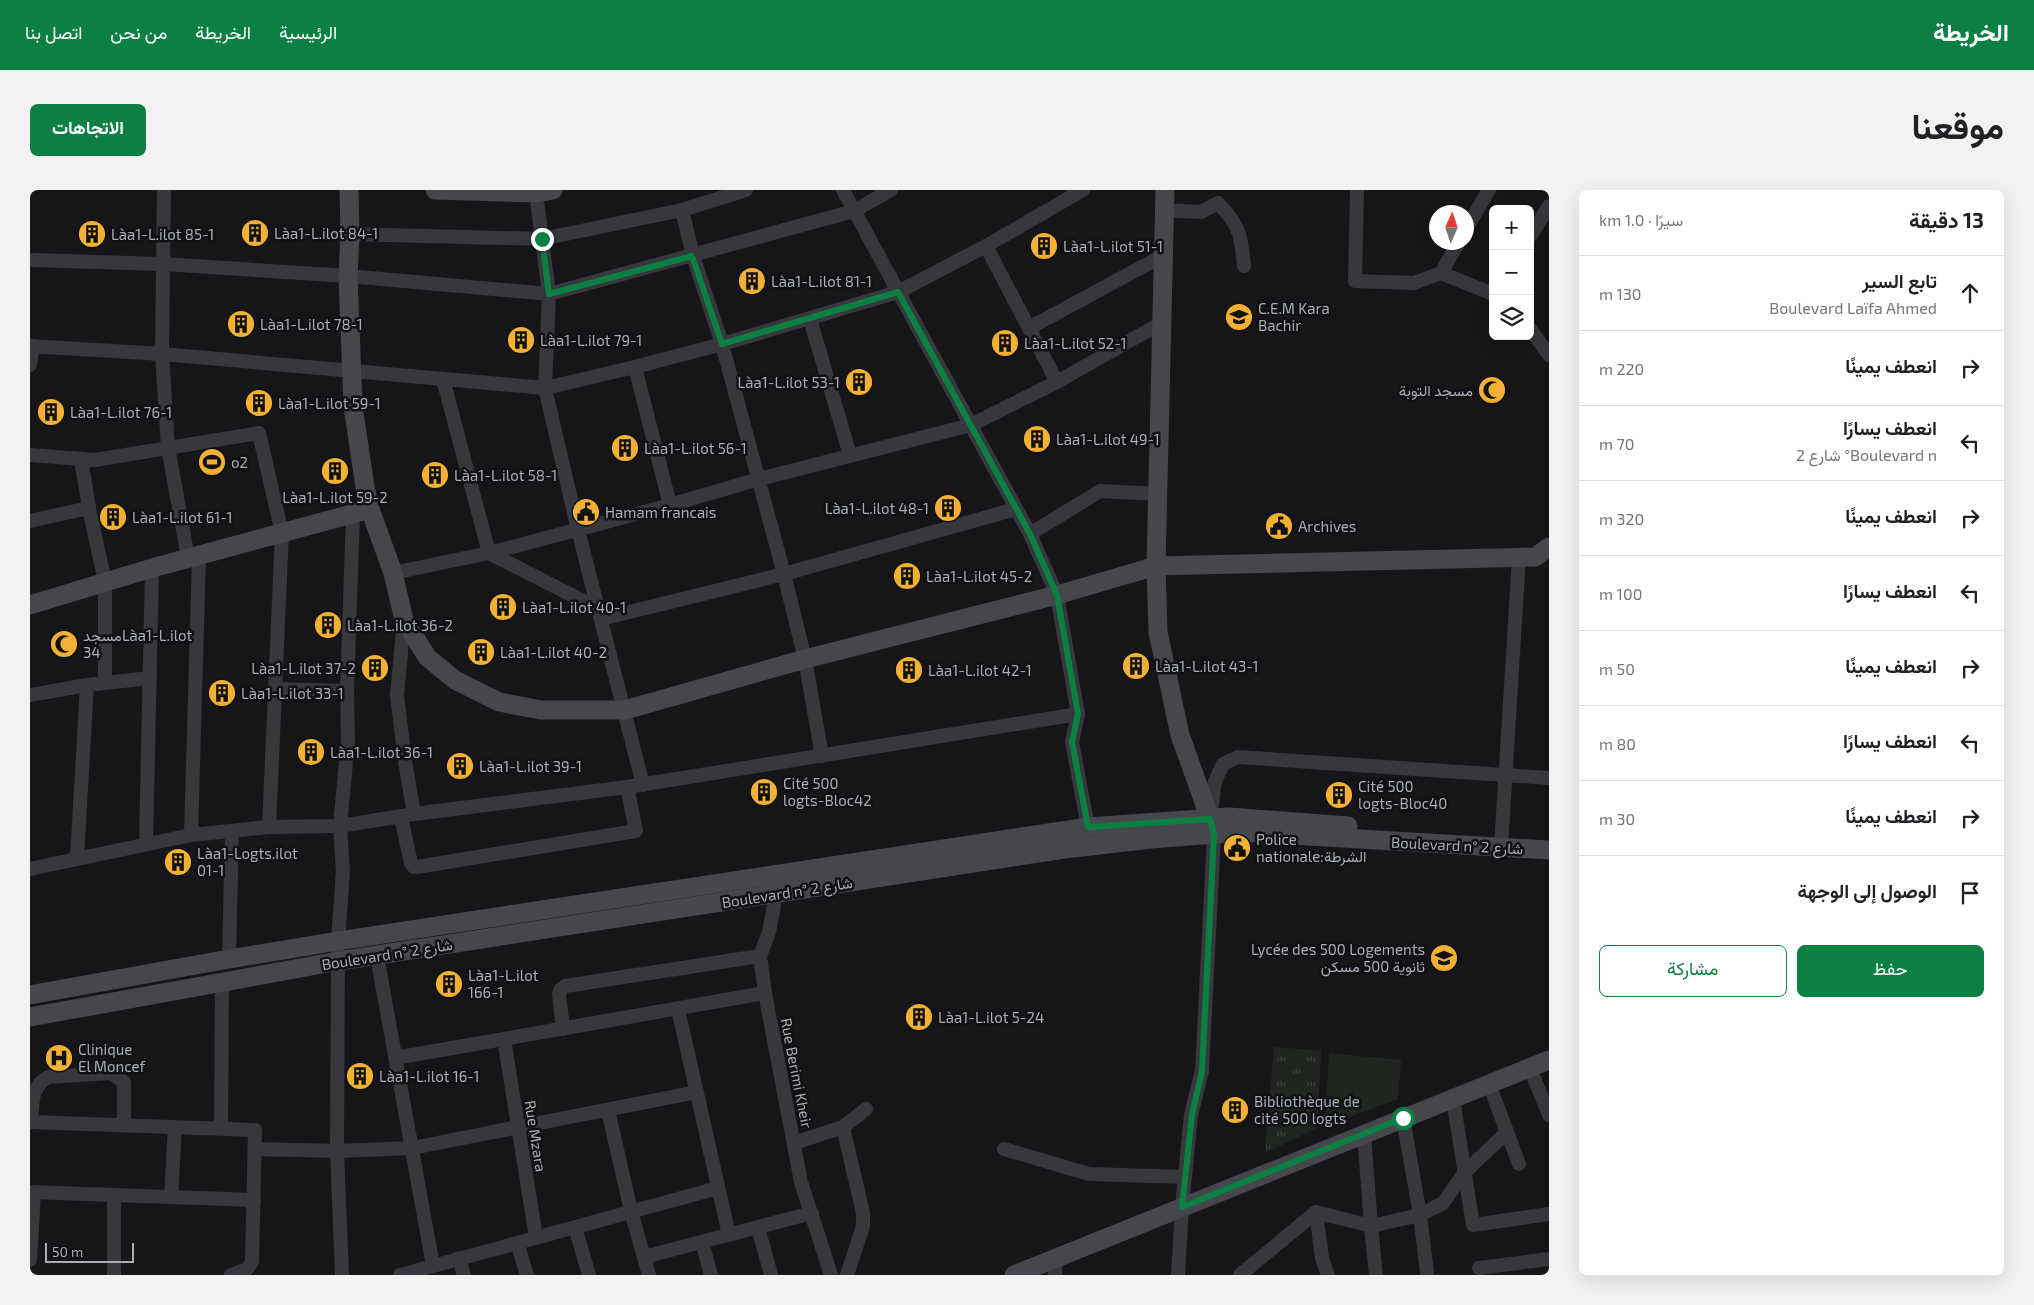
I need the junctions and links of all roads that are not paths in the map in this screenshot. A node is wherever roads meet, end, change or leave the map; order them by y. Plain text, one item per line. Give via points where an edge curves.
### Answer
1 (164, 190) edge
2 (349, 190) edge
3 (435, 190) edge
4 (746, 190) edge
5 (843, 190) edge
6 (892, 190) edge
7 (1083, 190) edge
8 (1166, 190) edge
9 (1357, 190) edge
10 (1489, 190) edge
11 (546, 191) edge
12 (1219, 196) edge
13 (1549, 206) edge
14 (682, 210) junction
15 (1165, 210) junction
16 (854, 211) junction
17 (1474, 215) edge
18 (1534, 230) edge
19 (350, 234) junction
20 (542, 239) junction
21 (986, 246) junction
22 (1454, 250) edge
23 (1164, 255) junction
24 (692, 256) junction
25 (30, 260) edge
26 (163, 264) junction
27 (1244, 266) dead end
28 (1441, 273) junction
29 (348, 276) junction
30 (898, 292) junction
31 (1489, 292) edge
32 (549, 294) junction
33 (810, 319) junction
34 (1163, 322) junction
35 (1029, 328) junction
36 (1534, 334) edge
37 (722, 344) junction
38 (31, 346) edge
39 (162, 354) junction
40 (1549, 355) edge
41 (30, 365) edge
42 (635, 367) junction
43 (352, 369) junction
44 (443, 378) junction
45 (1057, 382) junction
46 (545, 388) junction
47 (971, 424) junction
48 (168, 447) junction
49 (30, 455) edge
50 (850, 456) junction
51 (81, 459) junction
52 (759, 479) junction
53 (1159, 494) junction
54 (670, 505) junction
55 (89, 508) junction
56 (1016, 509) junction
57 (362, 512) junction
58 (30, 521) edge
59 (578, 530) junction
60 (282, 533) junction
61 (1030, 534) junction
62 (1549, 547) edge
63 (489, 553) junction
64 (194, 557) junction
65 (1520, 558) junction
66 (1156, 566) junction
67 (152, 568) junction
68 (393, 573) junction
69 (784, 574) junction
70 (105, 582) junction
71 (1057, 595) junction
72 (30, 605) edge
73 (600, 614) junction
74 (404, 620) junction
75 (805, 659) junction
76 (150, 678) junction
77 (105, 682) junction
78 (87, 685) junction
79 (276, 689) junction
80 (346, 691) junction
81 (30, 695) edge
82 (625, 710) junction
83 (1078, 714) junction
84 (822, 756) junction
85 (1507, 776) junction
86 (1549, 778) edge
87 (643, 785) junction
88 (627, 787) junction
89 (408, 816) junction
90 (340, 826) junction
91 (269, 827) junction
92 (1088, 827) junction
93 (1212, 827) junction
94 (232, 831) junction
95 (191, 835) junction
96 (1549, 837) edge
97 (1502, 841) junction
98 (146, 843) junction
99 (1549, 850) edge
100 (78, 858) junction
101 (30, 869) edge
102 (770, 876) junction
103 (772, 894) junction
104 (338, 941) junction
105 (377, 956) junction
106 (760, 956) junction
107 (229, 959) junction
108 (339, 961) junction
109 (222, 982) junction
110 (765, 993) junction
111 (30, 995) edge
112 (678, 1009) junction
113 (30, 1017) edge
114 (563, 1029) junction
115 (504, 1039) junction
116 (394, 1058) junction
117 (1549, 1060) edge
118 (1530, 1068) junction
119 (1489, 1084) junction
120 (697, 1092) junction
121 (1452, 1099) junction
122 (866, 1109) dead end
123 (608, 1110) junction
124 (1549, 1115) edge
125 (1403, 1118) junction
126 (30, 1122) edge
127 (124, 1125) junction
128 (175, 1127) junction
129 (519, 1127) junction
130 (842, 1127) junction
131 (221, 1128) junction
132 (1507, 1132) junction
133 (1364, 1134) junction
134 (794, 1142) junction
135 (412, 1148) junction
136 (1004, 1149) dead end
137 (256, 1150) junction
138 (337, 1151) junction
139 (1519, 1164) dead end
140 (1464, 1173) junction
141 (1185, 1177) junction
142 (718, 1188) junction
143 (32, 1193) edge
144 (114, 1195) junction
145 (171, 1197) junction
146 (254, 1200) junction
147 (1182, 1207) junction
148 (631, 1212) junction
149 (1316, 1212) junction
150 (812, 1213) junction
151 (1549, 1214) edge
152 (1420, 1215) junction
153 (1371, 1226) junction
154 (575, 1227) junction
155 (758, 1227) junction
156 (729, 1235) junction
157 (536, 1237) junction
158 (702, 1242) junction
159 (517, 1243) junction
160 (644, 1257) junction
161 (459, 1258) junction
162 (30, 1260) edge
163 (1549, 1260) edge
164 (433, 1266) junction
165 (1055, 1267) edge
166 (1479, 1268) dead end
167 (1427, 1273) dead end
168 (403, 1274) edge
169 (114, 1275) edge
170 (231, 1275) edge
171 (342, 1275) edge
172 (464, 1275) edge
173 (527, 1275) edge
174 (588, 1275) edge
175 (649, 1275) edge
176 (711, 1275) edge
177 (771, 1275) edge
178 (831, 1275) edge
179 (847, 1275) edge
180 (1014, 1275) edge
181 (1178, 1275) edge
182 (1240, 1275) edge
183 (1328, 1275) edge
184 (1376, 1275) edge

1 - 26 street
2 - 19 street
3 - 11 street
4 - 14 street
5 - 16 street
6 - 16 street
7 - 21 street
8 - 15 street
9 - 28 street via 1355,281 1414,283
10 - 17 street
11 - 20 street
12 - 15 street via 1200,212
12 - 27 street via 1241,235
13 - 18 street
14 - 20 street
14 - 24 street
15 - 23 street
16 - 24 street
16 - 30 street
19 - 20 street
19 - 29 street
20 - 32 street
21 - 30 street
21 - 35 street
22 - 28 street
23 - 34 street
23 - 35 street
24 - 32 street
24 - 37 street
25 - 26 street
26 - 29 street
26 - 39 street
28 - 31 street
29 - 32 street
29 - 43 street
30 - 33 street
30 - 47 street
32 - 46 street
33 - 37 street
33 - 50 street
34 - 45 street
34 - 53 street
35 - 45 street
36 - 40 street
37 - 42 street
37 - 52 street
38 - 39 street
38 - 41 street
39 - 43 street
39 - 48 street
42 - 46 street
42 - 54 street
43 - 44 street
43 - 57 street via 353,406 365,487
44 - 46 street
44 - 63 street
45 - 47 street
46 - 59 street
47 - 50 street
47 - 56 street
48 - 51 street via 95,460
48 - 60 street via 259,433
48 - 64 street
49 - 51 street
50 - 52 street
51 - 55 street
52 - 54 street
52 - 69 street
53 - 61 street via 1100,491
53 - 66 street
54 - 59 street
55 - 58 street
55 - 70 street
56 - 61 street
56 - 69 street
57 - 60 street
57 - 68 street
57 - 80 street
59 - 63 street
59 - 73 street
60 - 64 street
60 - 79 street
61 - 71 street
62 - 65 street via 1535,557
63 - 68 street
63 - 73 street
64 - 67 street
64 - 95 street
65 - 66 street
65 - 85 street
66 - 71 street
66 - 93 street via 1158,632 1178,725
67 - 70 street
67 - 76 street
68 - 74 street
69 - 73 street
69 - 75 street
70 - 72 street
70 - 77 street
71 - 75 street
71 - 83 street
73 - 82 street
74 - 82 street via 427,657 455,680 499,702 542,710
74 - 89 street via 396,695
75 - 82 street
75 - 84 street
76 - 77 street
76 - 98 street
77 - 78 street
78 - 81 street
78 - 100 street
79 - 80 street
79 - 91 street
80 - 90 street via 348,741
82 - 87 street
83 - 84 street
83 - 92 street via 1072,742
84 - 87 street
85 - 86 street
85 - 93 street via 1238,757 1223,764 1215,781
85 - 97 street
87 - 88 street
88 - 89 street
88 - 89 street via 636,831 417,866 411,863
89 - 90 street
90 - 91 street
90 - 104 street via 343,871
91 - 94 street
92 - 93 street, Boulevard n° شارع 2
92 - 102 street, Boulevard n° شارع 2
93 - 97 street, Boulevard n° شارع 2 via 1228,817
93 - 103 street, Boulevard n° شارع 2 via 1151,839 1064,849
93 - 141 street via 1202,1071 1192,1115
94 - 95 street
94 - 107 street
95 - 98 street
96 - 97 street, Boulevard n° شارع 2
97 - 99 street, Boulevard n° شارع 2
98 - 100 street
100 - 101 street
102 - 103 street, Rue Berimi Kheir
102 - 104 street, Boulevard n° شارع 2
103 - 105 street, Boulevard n° شارع 2
103 - 106 street, Rue Berimi Kheir via 774,906 769,932
104 - 107 street, Boulevard n° شارع 2
104 - 108 street
105 - 108 street, Boulevard n° شارع 2
105 - 116 street
106 - 110 street, Rue Berimi Kheir
106 - 114 street via 566,986 560,989 559,994
107 - 111 street, Boulevard n° شارع 2
108 - 109 street, Boulevard n° شارع 2
108 - 138 street
109 - 113 street, Boulevard n° شارع 2
109 - 131 street
110 - 112 street
110 - 134 street, Rue Berimi Kheir
112 - 114 street
112 - 120 street
114 - 115 street
115 - 116 street
115 - 129 street, Rue Mzara
116 - 135 street
117 - 118 street
118 - 119 street
118 - 124 street
119 - 121 street
119 - 132 street
120 - 123 street
120 - 142 street
121 - 125 street
121 - 140 street
122 - 130 street
123 - 129 street
123 - 148 street
125 - 133 street
125 - 152 street
126 - 127 street
126 - 127 street via 35,1087 41,1081 48,1077 111,1073 124,1082
127 - 128 street
128 - 131 street
128 - 145 street
129 - 135 street
129 - 157 street, Rue Mzara
130 - 134 street
130 - 179 street via 863,1213 863,1226
131 - 137 street via 256,1130
132 - 139 street
132 - 140 street
133 - 147 street
133 - 153 street
134 - 150 street, Rue Berimi Kheir via 801,1182
135 - 138 street
135 - 164 street
136 - 141 street via 1089,1174
137 - 138 street
137 - 146 street
138 - 171 street
140 - 151 street via 1473,1225
140 - 152 street via 1443,1203
141 - 147 street
142 - 148 street
142 - 156 street
143 - 144 street
143 - 162 street
144 - 145 street
144 - 169 street
145 - 146 street
146 - 170 street via 251,1266
147 - 165 street
147 - 181 street
148 - 154 street
148 - 160 street
149 - 153 street
149 - 182 street
149 - 183 street via 1322,1258
150 - 155 street
150 - 178 street, Rue Berimi Kheir
152 - 153 street
152 - 167 street
153 - 184 street
154 - 157 street
154 - 174 street
155 - 156 street
155 - 177 street
156 - 158 street
157 - 159 street
158 - 160 street
158 - 176 street
159 - 161 street
159 - 173 street
160 - 175 street
161 - 164 street
161 - 172 street
163 - 166 street
164 - 168 street
165 - 180 street

